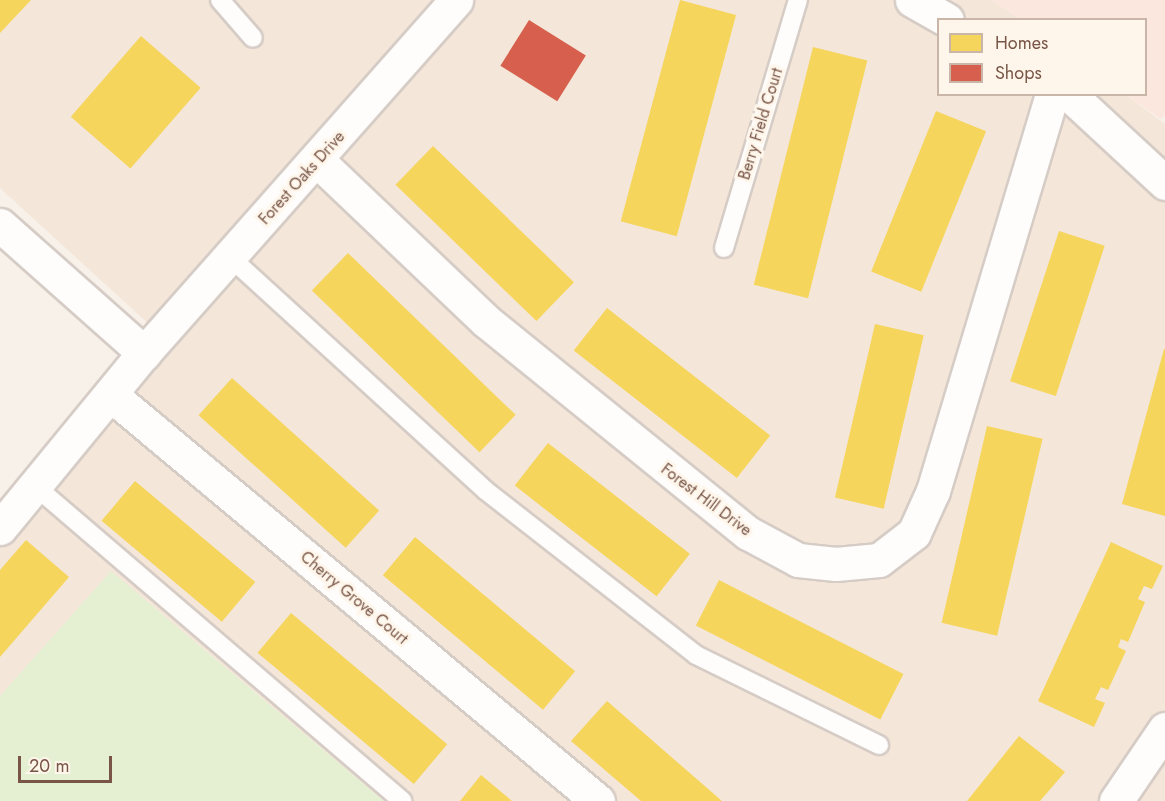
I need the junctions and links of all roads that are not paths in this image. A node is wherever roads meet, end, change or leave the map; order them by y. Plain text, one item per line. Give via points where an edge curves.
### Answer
1 (220, 0) edge
2 (456, 0) edge
3 (798, 0) edge
4 (912, 0) edge
5 (944, 18) edge
6 (253, 38) dead end
7 (1051, 96) edge
8 (1072, 96) edge
9 (318, 161) junction
10 (1165, 183) edge
11 (0, 225) edge
12 (724, 248) dead end
13 (231, 258) junction
14 (144, 353) junction
15 (111, 395) junction
16 (35, 486) junction
17 (0, 528) edge
18 (1165, 729) edge
19 (879, 745) dead end
20 (402, 801) edge
21 (598, 801) edge
22 (1116, 801) edge

1 - 6 lane
2 - 9 street, Forest Oaks Drive
3 - 12 lane, Berry Field Court
4 - 5 street
7 - 9 street, Forest Hill Drive via 933,491 914,533 879,561 836,564 798,560 748,533 486,321
8 - 10 street
9 - 13 street, Forest Oaks Drive
11 - 14 street
13 - 14 street, Forest Oaks Drive
13 - 19 lane via 485,490 696,655
14 - 15 street, Forest Oaks Drive
15 - 16 street, Forest Oaks Drive
15 - 21 street, Cherry Grove Court
16 - 17 street, Forest Oaks Drive
16 - 20 lane
18 - 22 street

